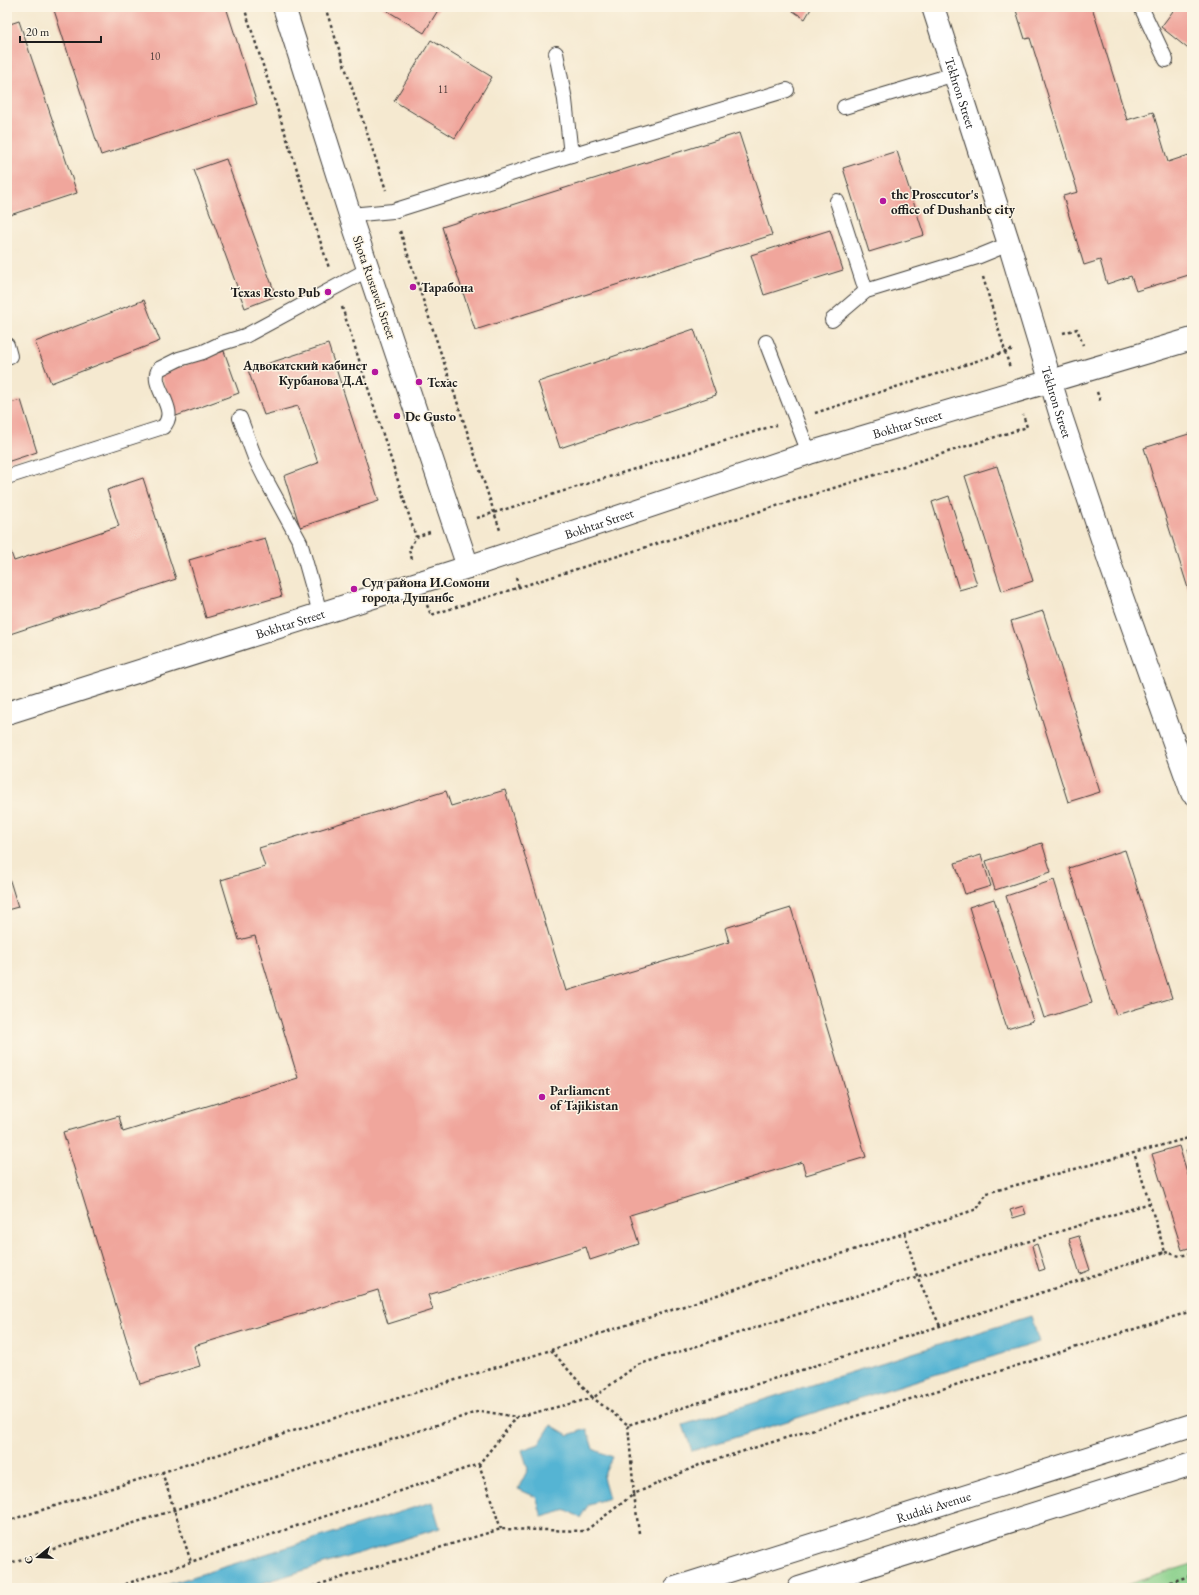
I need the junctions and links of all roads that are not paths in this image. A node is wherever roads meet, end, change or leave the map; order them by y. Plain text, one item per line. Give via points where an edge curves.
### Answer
1 (284, 7) edge
2 (933, 7) edge
3 (1141, 7) edge
4 (556, 53) dead end
5 (1166, 60) dead end
6 (954, 74) junction
7 (787, 90) dead end
8 (844, 107) dead end
9 (571, 155) junction
10 (838, 201) dead end
11 (350, 215) junction
12 (1009, 244) junction
13 (369, 269) junction
14 (866, 291) junction
15 (832, 320) dead end
16 (1192, 339) edge
17 (766, 342) dead end
18 (1050, 381) junction
19 (240, 418) dead end
20 (809, 453) junction
21 (7, 477) edge
22 (468, 566) junction
23 (320, 613) junction
24 (7, 713) edge
25 (1192, 793) edge
26 (1192, 1425) edge
27 (1192, 1464) edge
28 (675, 1588) edge
29 (799, 1588) edge

1 - 11 main road, Shota Rustaveli Street
2 - 6 main road, Tekhron Street
3 - 5 lane
4 - 9 lane via 565,100
6 - 8 lane
6 - 12 main road, Tekhron Street
7 - 9 lane
9 - 11 lane via 393,211
10 - 14 lane
11 - 13 main road, Shota Rustaveli Street
12 - 14 lane via 977,257
12 - 18 main road, Tekhron Street
13 - 21 lane via 245,336 179,359 159,369 157,380 169,412 163,427
13 - 22 main road, Shota Rustaveli Street
14 - 15 lane
16 - 18 main road, Bokhtar Street
17 - 20 lane
18 - 20 main road, Bokhtar Street
18 - 25 main road, Tekhron Street via 1112,569
19 - 23 lane via 255,458 300,542
20 - 22 main road, Bokhtar Street
22 - 23 main road, Bokhtar Street
23 - 24 main road, Bokhtar Street
26 - 28 main road, Rudaki Avenue
27 - 29 main road

